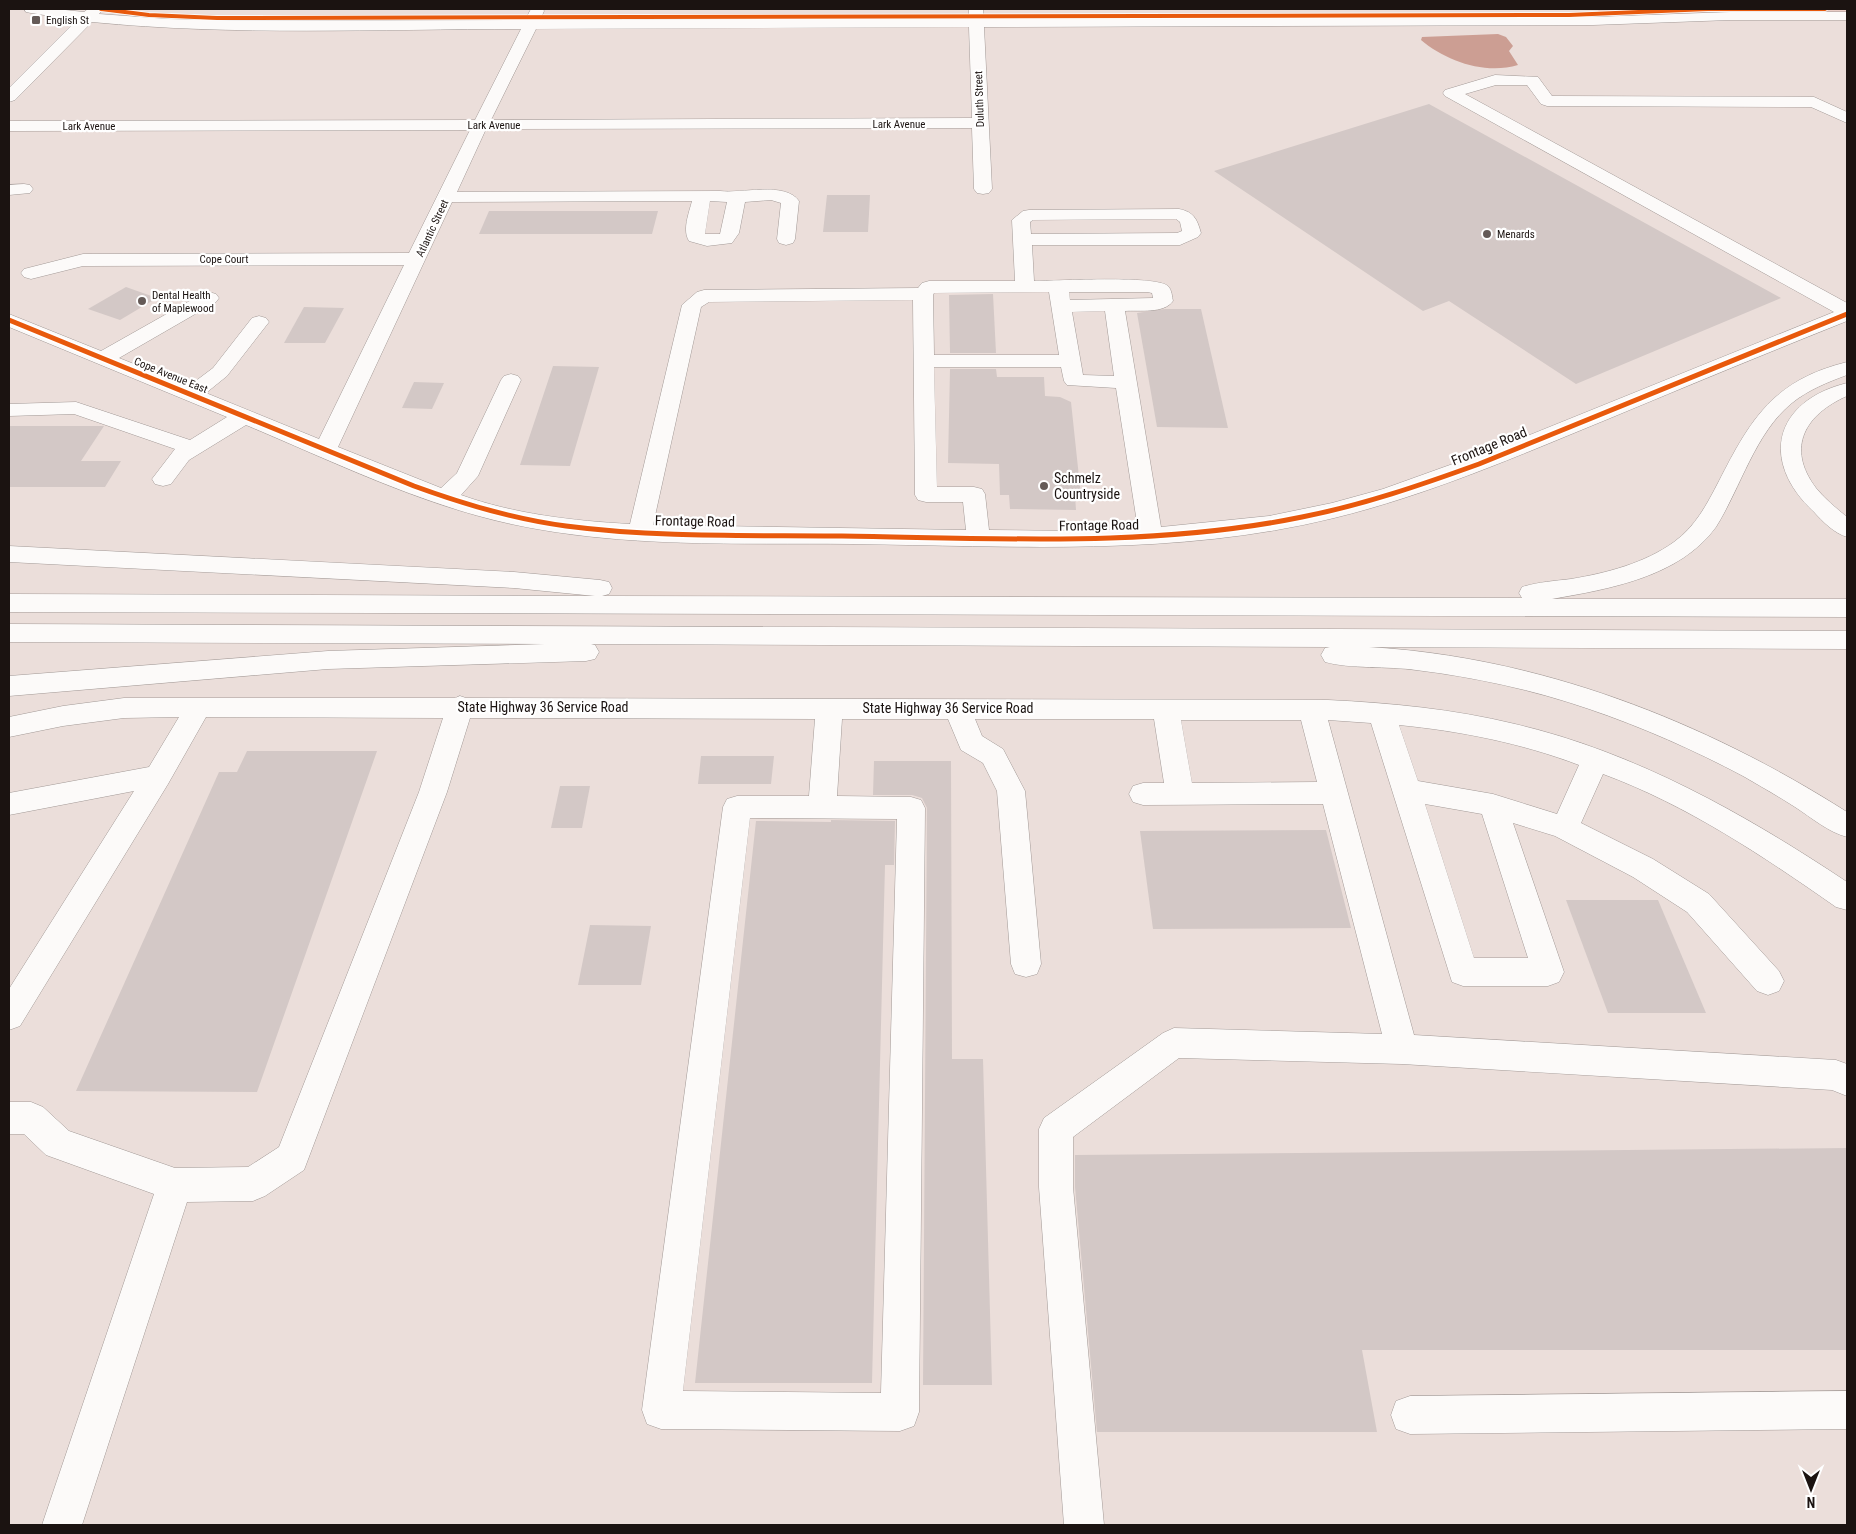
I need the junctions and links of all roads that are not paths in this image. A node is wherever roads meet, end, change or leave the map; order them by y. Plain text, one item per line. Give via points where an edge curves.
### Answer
1 (32, 9) edge
2 (92, 13) edge
3 (1511, 15) edge
4 (534, 16) edge
5 (976, 16) edge
6 (1847, 16) edge
7 (9, 97) edge
8 (1847, 118) edge
9 (980, 123) junction
10 (480, 125) junction
11 (9, 126) edge
12 (983, 189) dead end
13 (446, 197) junction
14 (702, 197) junction
15 (733, 198) junction
16 (786, 239) dead end
17 (1023, 240) junction
18 (417, 259) junction
19 (31, 273) dead end
20 (1030, 273) junction
21 (1058, 286) junction
22 (924, 294) junction
23 (209, 298) dead end
24 (1114, 305) junction
25 (1060, 306) junction
26 (1847, 313) edge
27 (9, 320) edge
28 (259, 322) dead end
29 (30, 329) junction
30 (9, 340) edge
31 (103, 358) junction
32 (926, 361) junction
33 (1069, 361) junction
34 (1847, 368) edge
35 (510, 380) dead end
36 (1125, 382) junction
37 (1847, 389) edge
38 (192, 394) junction
39 (9, 410) edge
40 (245, 416) junction
41 (193, 448) junction
42 (326, 448) junction
43 (163, 479) dead end
44 (445, 498) junction
45 (1847, 529) edge
46 (640, 532) junction
47 (1151, 536) junction
48 (978, 538) junction
49 (9, 554) edge
50 (9, 603) edge
51 (781, 604) junction
52 (1327, 608) junction
53 (1847, 608) edge
54 (9, 633) edge
55 (987, 636) junction
56 (1048, 636) junction
57 (1847, 640) edge
58 (9, 686) edge
59 (460, 706) junction
60 (198, 707) junction
61 (829, 708) junction
62 (957, 708) junction
63 (1166, 709) junction
64 (1312, 710) junction
65 (1381, 712) junction
66 (9, 727) edge
67 (1595, 760) junction
68 (158, 776) junction
69 (1407, 790) junction
70 (1334, 793) junction
71 (1143, 794) dead end
72 (1180, 794) junction
73 (9, 804) edge
74 (1493, 805) junction
75 (822, 807) junction
76 (1847, 826) edge
77 (1565, 828) junction
78 (1847, 898) edge
79 (1026, 964) dead end
80 (1768, 982) dead end
81 (9, 1016) edge
82 (1402, 1049) junction
83 (1847, 1081) edge
84 (9, 1118) edge
85 (175, 1186) junction
86 (1847, 1410) edge
87 (1410, 1415) dead end
88 (62, 1525) edge
89 (1084, 1525) edge

1 - 2 main road
2 - 4 main road via 197,24
2 - 7 main road
3 - 5 main road
3 - 6 main road via 1593,21
4 - 5 main road
4 - 10 main road, Atlantic Street
5 - 9 main road, Duluth Street
8 - 26 main road via 1814,102 1547,101 1532,80 1495,80 1451,93
9 - 10 main road, Lark Avenue
9 - 12 main road, Duluth Street
10 - 11 main road, Lark Avenue
10 - 13 main road, Atlantic Street
13 - 14 main road
13 - 18 main road, Atlantic Street
14 - 15 main road
14 - 15 main road via 695,229 696,237 707,240 724,239 730,233 736,202
15 - 16 main road via 765,195 788,198
17 - 17 main road via 1021,220 1029,215 1179,214 1188,219 1192,233 1180,238
17 - 20 main road
18 - 19 main road, Cope Court via 83,260
18 - 42 main road, Atlantic Street
20 - 21 main road
20 - 22 main road via 930,287
21 - 24 main road via 1149,286 1161,290 1163,301 1156,304
21 - 25 main road
22 - 32 main road
22 - 46 main road via 704,296 692,305
23 - 31 main road
24 - 25 main road
24 - 36 main road
25 - 33 main road
26 - 47 main road, Frontage Road via 1471,467 1374,500 1278,522
27 - 29 main road, Cope Avenue East
28 - 38 main road via 220,372
29 - 30 main road
29 - 31 main road, Cope Avenue East
31 - 38 main road, Cope Avenue East
32 - 33 main road
32 - 48 main road via 926,495 974,494
33 - 36 main road via 1074,381
34 - 52 main road via 1804,385 1767,414 1710,520 1678,551 1648,566 1612,580 1570,588
35 - 44 main road via 468,476
36 - 47 main road
37 - 45 main road via 1828,395 1798,420 1792,434 1791,450 1795,469 1805,489
38 - 40 main road, Cope Avenue East
39 - 41 main road via 76,408
40 - 41 main road
40 - 42 main road, Cope Avenue East
41 - 43 main road via 181,456
42 - 44 main road, Frontage Road
44 - 46 main road, Frontage Road via 546,523
46 - 48 main road, Frontage Road
47 - 48 main road, Frontage Road
49 - 51 main road via 514,580
50 - 51 main road
51 - 52 main road
52 - 53 main road
54 - 55 main road
55 - 56 main road
55 - 58 main road via 328,660
56 - 57 main road
56 - 76 main road via 1399,658 1506,676 1636,716 1697,742 1768,778
59 - 60 main road, State Highway 36 Service Road
59 - 61 main road, State Highway 36 Service Road
59 - 85 main road via 433,792 292,1158 253,1184
60 - 66 main road, State Highway 36 Service Road via 124,708
60 - 68 main road
61 - 62 main road, State Highway 36 Service Road
61 - 75 main road
62 - 63 main road, State Highway 36 Service Road
62 - 79 main road via 971,743 993,756 1011,791
63 - 64 main road, State Highway 36 Service Road
63 - 72 main road
64 - 65 main road, State Highway 36 Service Road
64 - 70 main road
65 - 67 main road, State Highway 36 Service Road via 1466,724 1522,737
65 - 69 main road
67 - 77 main road
67 - 78 main road, State Highway 36 Service Road via 1677,795 1733,824
68 - 73 main road
68 - 81 main road
69 - 74 main road
69 - 74 main road via 1463,972 1548,972
70 - 72 main road
70 - 82 main road
71 - 72 main road
74 - 77 main road
75 - 75 main road via 911,808 900,1412 661,1410 737,807
77 - 80 main road via 1643,868 1698,903
82 - 83 main road via 1836,1076
82 - 89 main road via 1174,1043 1056,1129 1056,1187
84 - 85 main road via 31,1118 58,1143
85 - 88 main road
86 - 87 main road

